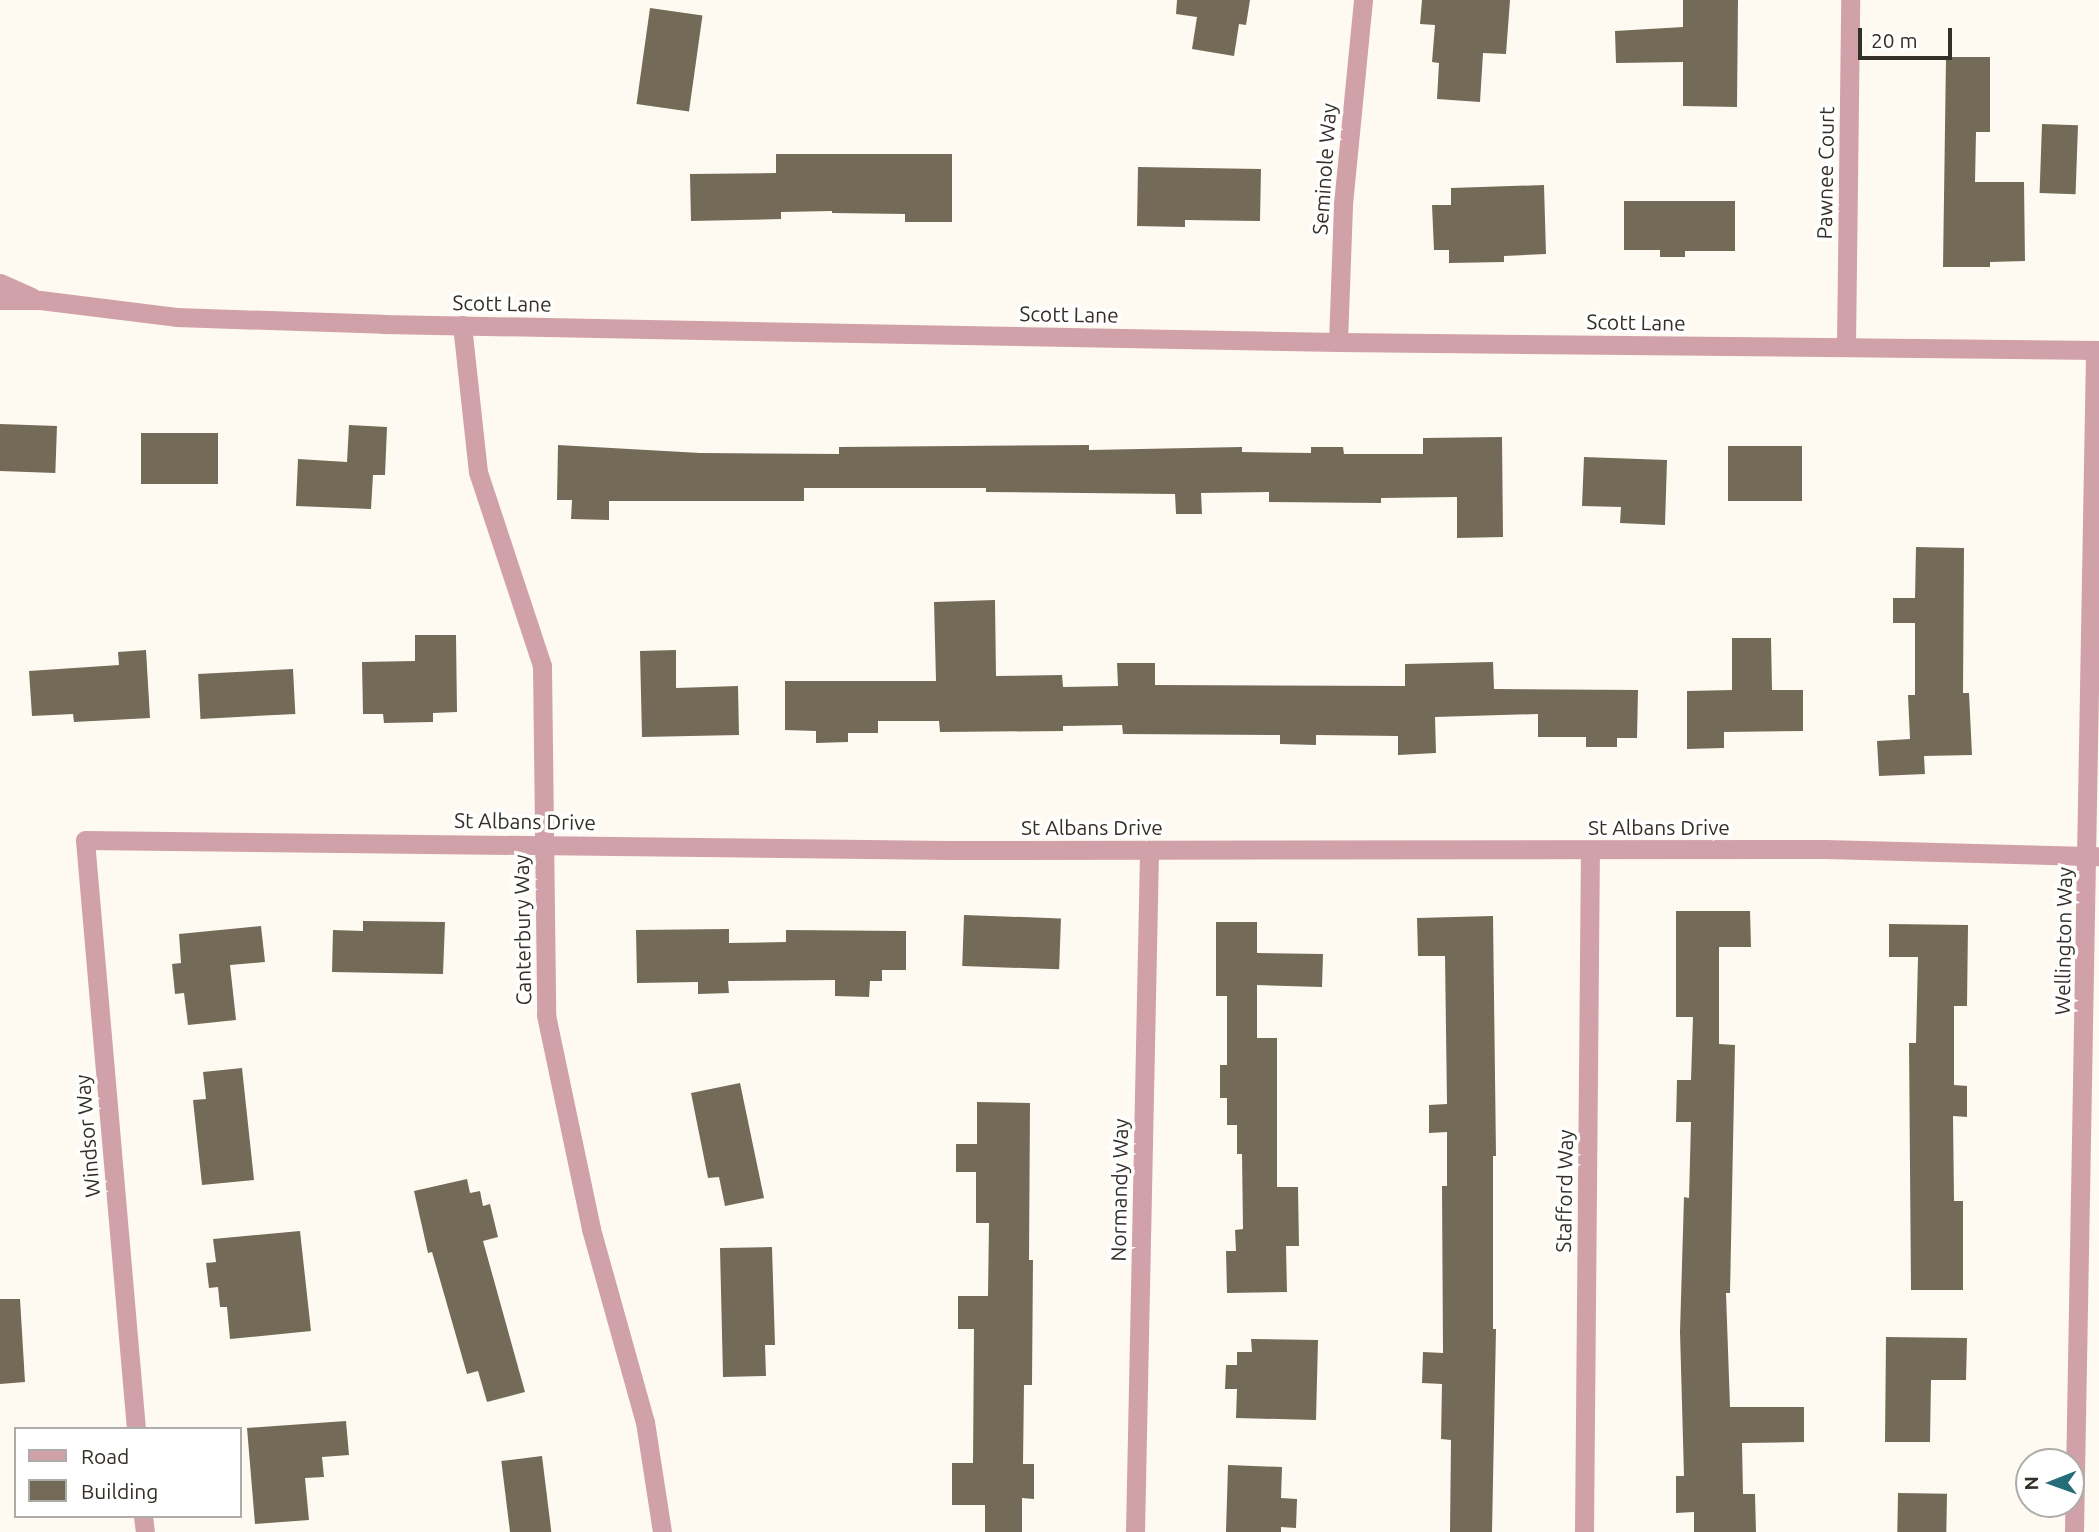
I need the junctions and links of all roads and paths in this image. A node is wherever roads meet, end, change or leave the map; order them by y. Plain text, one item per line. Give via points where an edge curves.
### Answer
1 (1363, 0) edge
2 (1850, 0) edge
3 (0, 283) edge
4 (0, 300) edge
5 (40, 300) junction
6 (462, 325) junction
7 (1338, 342) junction
8 (1846, 346) junction
9 (2097, 350) edge
10 (85, 840) joint
11 (544, 844) junction
12 (1149, 849) junction
13 (1590, 851) junction
14 (2093, 856) edge
15 (136, 1427) edge
16 (662, 1532) edge
17 (1135, 1532) edge
18 (1584, 1532) edge
19 (2074, 1532) edge

1 - 7 street, Seminole Way via 1343,204
2 - 8 street, Pawnee Court
3 - 5 street, Scott Lane
4 - 5 street, Scott Lane
5 - 6 street, Scott Lane via 176,317
6 - 7 street, Scott Lane
6 - 11 street, Canterbury Way via 478,472 542,666
7 - 8 street, Scott Lane
8 - 9 street, Scott Lane
9 - 14 street, Wellington Way
10 - 11 street, St Albans Drive
10 - 15 street, Windsor Way
11 - 12 street, St Albans Drive
11 - 16 street, Canterbury Way via 546,1015 591,1229 645,1422
12 - 13 street, St Albans Drive
12 - 17 street, Normandy Way
13 - 14 street, St Albans Drive via 1825,849
13 - 18 street, Stafford Way
14 - 19 street, Wellington Way

